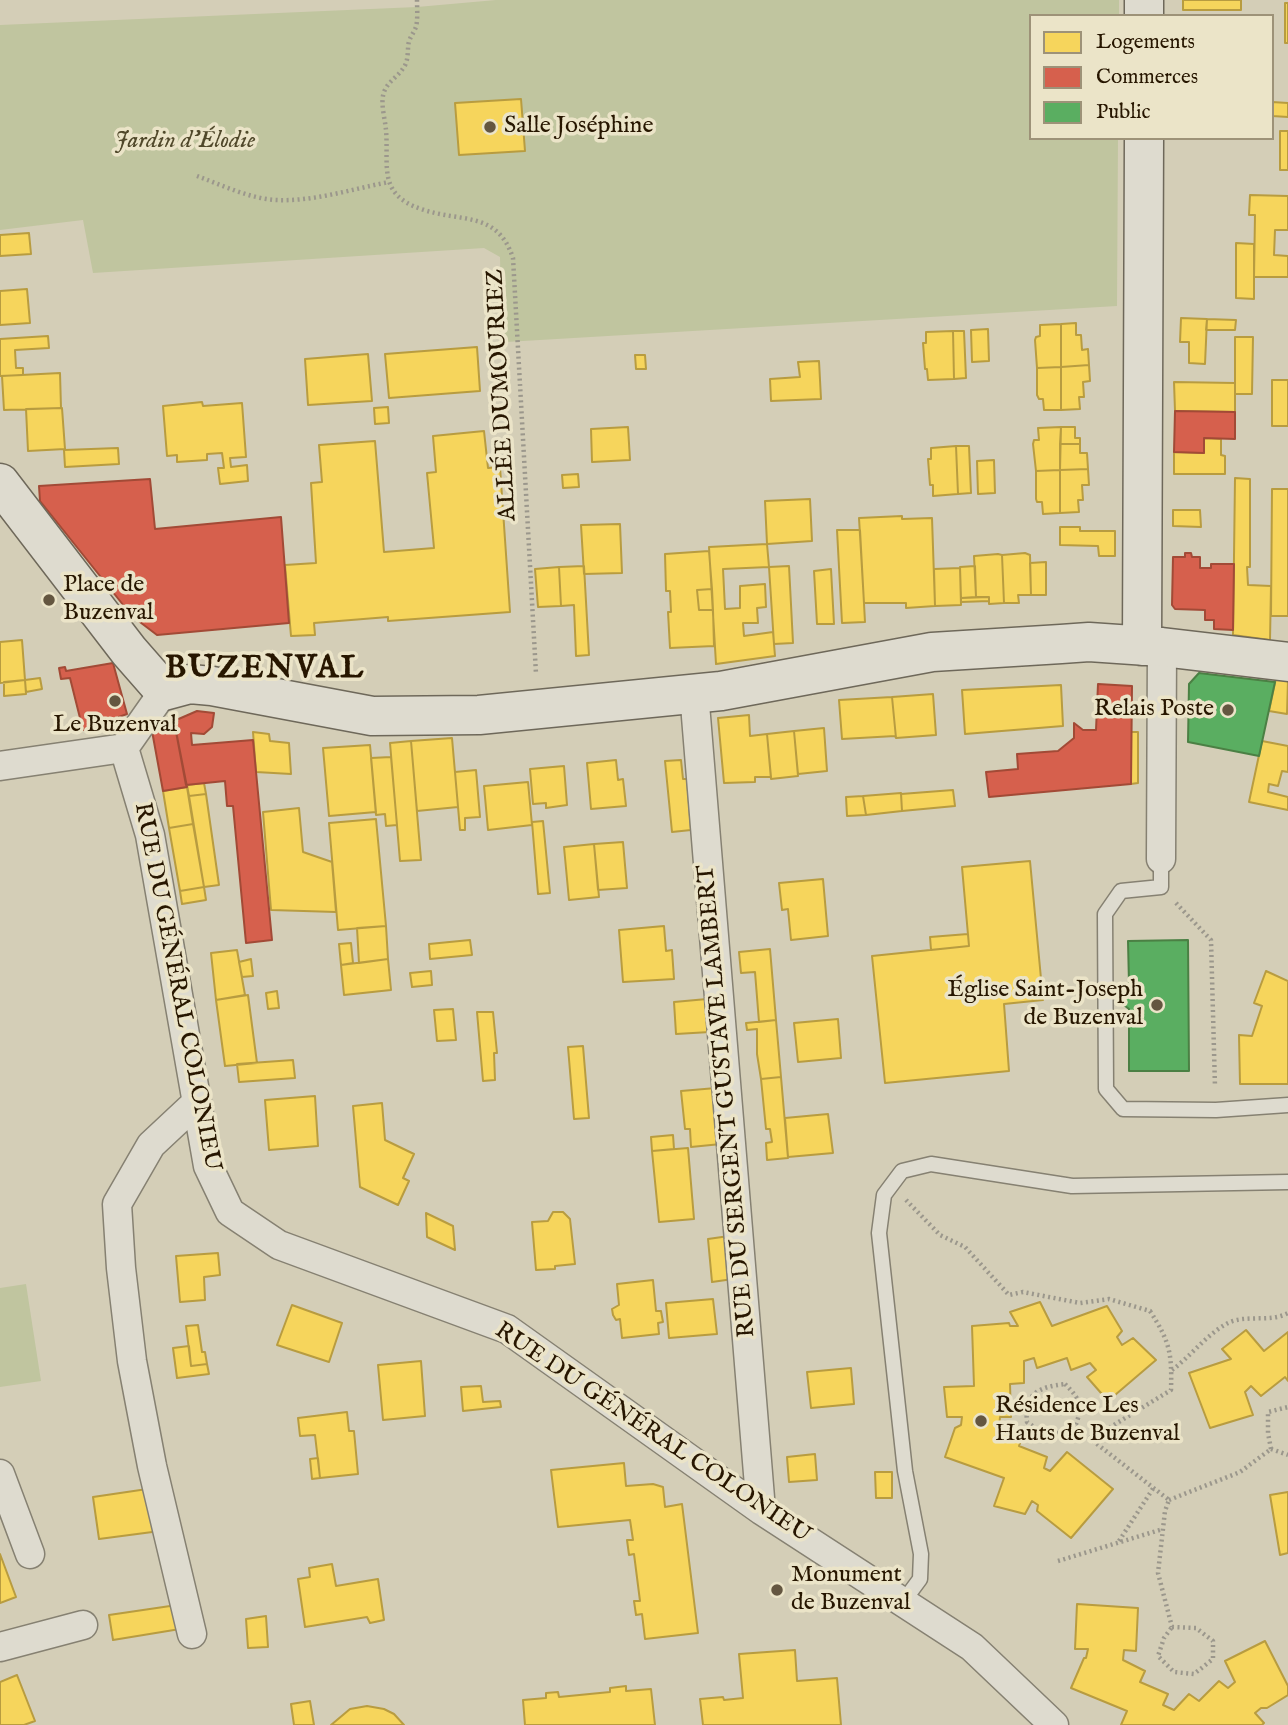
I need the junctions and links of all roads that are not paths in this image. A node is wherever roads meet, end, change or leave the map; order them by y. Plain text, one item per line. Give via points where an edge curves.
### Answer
1 (1144, 140) edge
2 (0, 483) edge
3 (1152, 647) junction
4 (1288, 663) edge
5 (164, 691) junction
6 (694, 692) junction
7 (124, 748) junction
8 (0, 766) edge
9 (1161, 859) joint
10 (197, 1102) junction
11 (1288, 1105) edge
12 (1288, 1182) edge
13 (0, 1474) edge
14 (761, 1510) junction
15 (30, 1554) dead end
16 (903, 1602) junction
17 (83, 1625) dead end
18 (192, 1634) dead end
19 (0, 1647) edge
20 (1054, 1725) edge

1 - 3 street via 1144,429
2 - 5 street
3 - 4 street
3 - 6 street via 1088,642 932,652
3 - 9 street
5 - 6 street via 190,684 212,685 372,716 537,711
5 - 7 street
6 - 14 street, RUE DU SERGENT GUSTAVE LAMBERT
7 - 8 street
7 - 10 street, RUE DU GÉNÉRAL COLONIEU via 150,835
9 - 11 lane via 1161,887 1121,891 1105,914 1106,1090 1123,1109
10 - 14 street, RUE DU GÉNÉRAL COLONIEU via 208,1166 230,1212 279,1245 507,1329
10 - 18 street via 151,1145 117,1203 132,1361
12 - 16 lane via 1072,1186 931,1164 902,1171 884,1195 879,1233 905,1471 921,1554 920,1579
13 - 15 street
14 - 16 street, RUE DU GÉNÉRAL COLONIEU
16 - 20 street, RUE DU GÉNÉRAL COLONIEU via 972,1647
17 - 19 street

